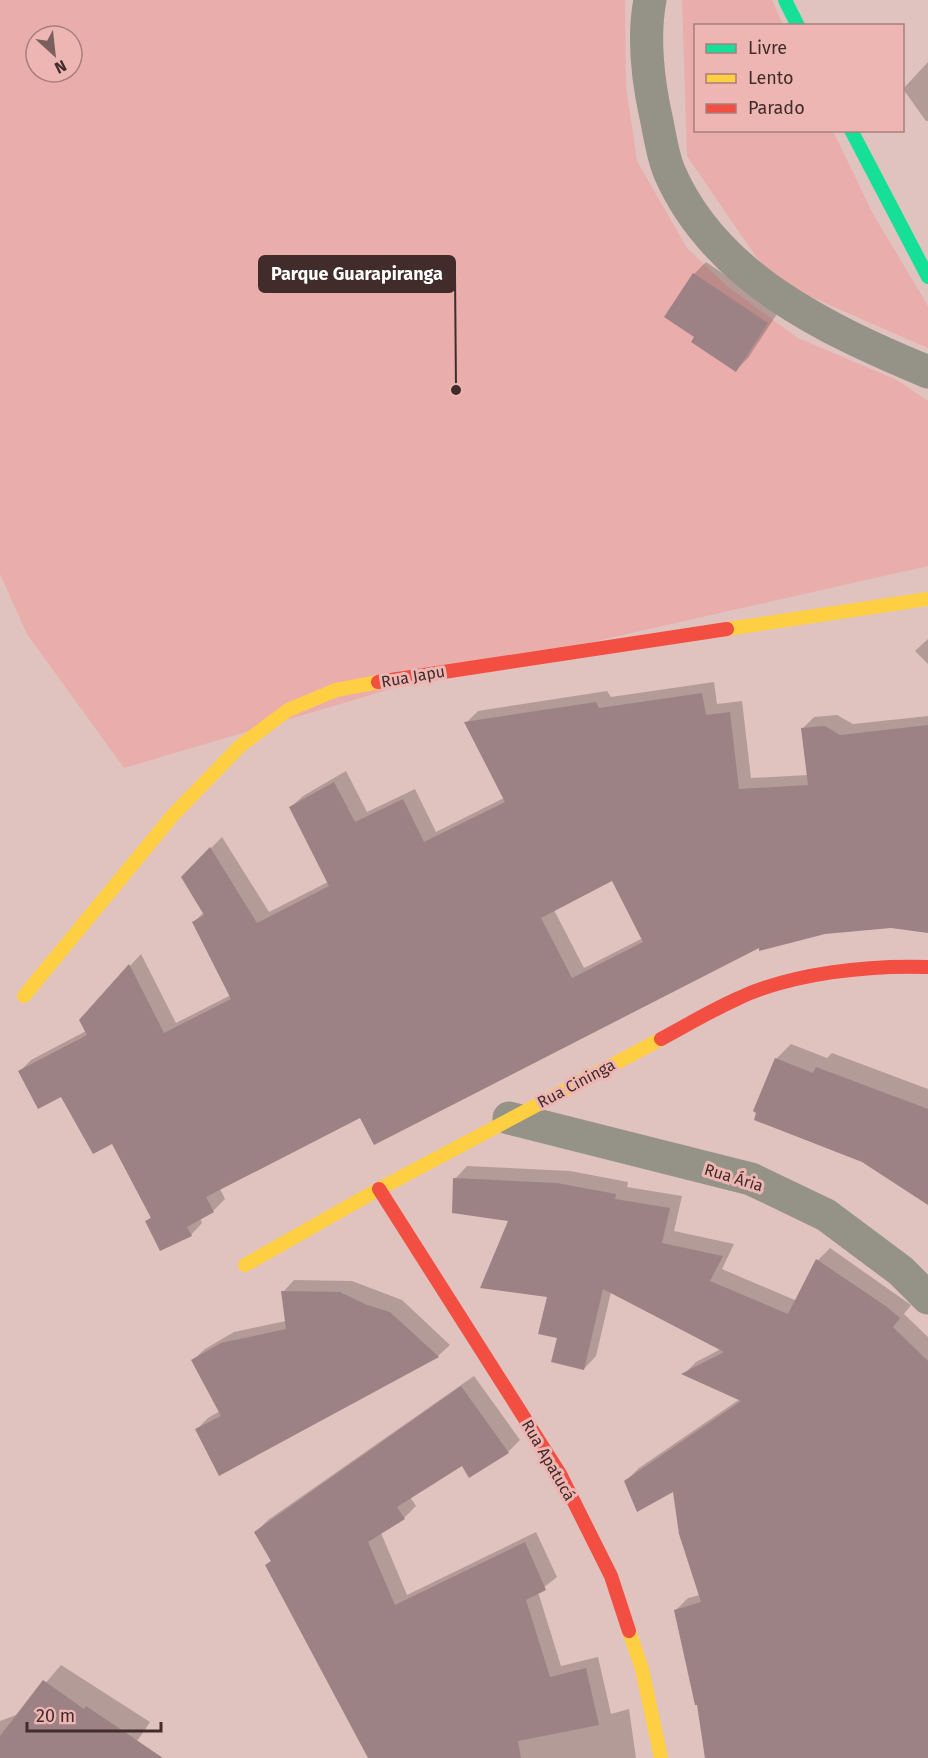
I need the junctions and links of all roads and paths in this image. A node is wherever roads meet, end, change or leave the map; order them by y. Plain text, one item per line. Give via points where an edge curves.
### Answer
1 (651, 0) edge
2 (785, 0) edge
3 (797, 24) edge
4 (852, 132) edge
5 (928, 277) edge
6 (928, 372) edge
7 (928, 599) edge
8 (928, 967) edge
9 (24, 996) dead end
10 (509, 1118) junction
11 (379, 1188) junction
12 (245, 1265) dead end
13 (928, 1298) edge
14 (661, 1758) edge

1 - 6 street via 647,17 652,97 669,170 698,224 733,263 791,304
2 - 3 street
4 - 5 street
7 - 9 street, Rua Japu via 418,674 336,690 288,710 240,746 173,815
8 - 10 street, Rua Cininga via 816,974 740,997
10 - 11 street, Rua Cininga
10 - 13 street, Rua Ária via 751,1179 826,1215 901,1271
11 - 12 street, Rua Cininga
11 - 14 street, Rua Apatucá via 560,1474 611,1576 642,1669

